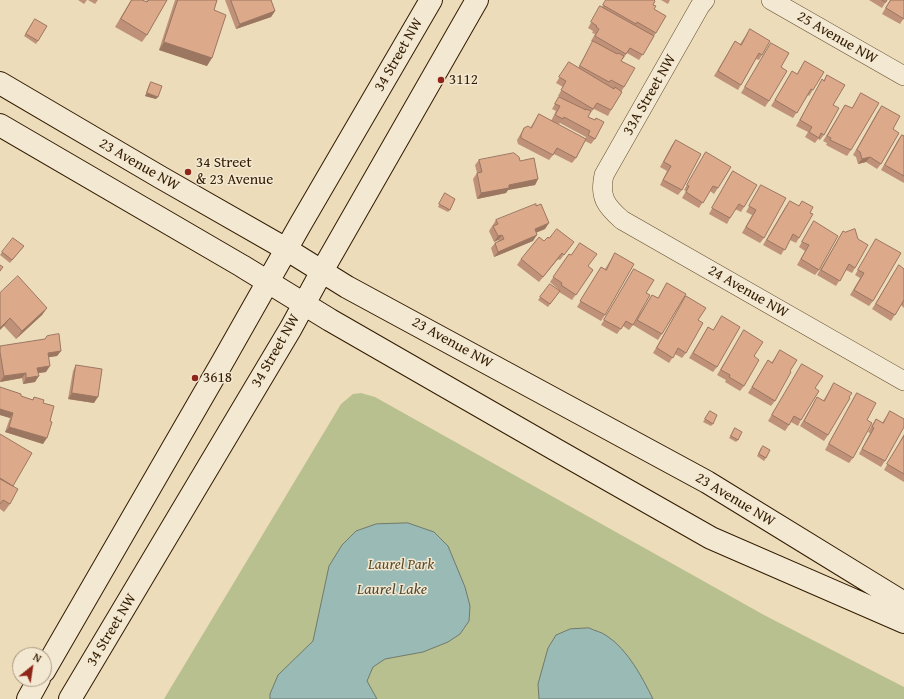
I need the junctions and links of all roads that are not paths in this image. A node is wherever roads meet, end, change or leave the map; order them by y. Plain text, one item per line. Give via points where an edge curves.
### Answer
1 (431, 0) edge
2 (477, 0) edge
3 (705, 0) edge
4 (771, 0) edge
5 (904, 76) edge
6 (0, 83) edge
7 (0, 125) edge
8 (602, 194) joint
9 (286, 249) junction
10 (322, 271) junction
11 (268, 281) junction
12 (303, 304) junction
13 (904, 381) edge
14 (904, 603) edge
15 (904, 622) edge
16 (52, 657) edge
17 (35, 687) edge
18 (28, 699) edge
19 (70, 699) edge

1 - 9 main road, 34 Street NW
2 - 10 main road, 34 Street NW
3 - 8 street, 33A Street NW via 608,168 602,184
4 - 5 street, 25 Avenue NW
6 - 9 main road, 23 Avenue NW
7 - 11 main road
8 - 13 street, 24 Avenue NW via 607,205 622,220
9 - 10 main road, 23 Avenue NW
9 - 11 main road, 34 Street NW
10 - 12 main road, 34 Street NW
10 - 14 main road, 23 Avenue NW via 707,482
11 - 12 main road
11 - 16 main road, 34 Street NW
12 - 15 main road via 711,538
12 - 19 main road, 34 Street NW
17 - 18 main road

